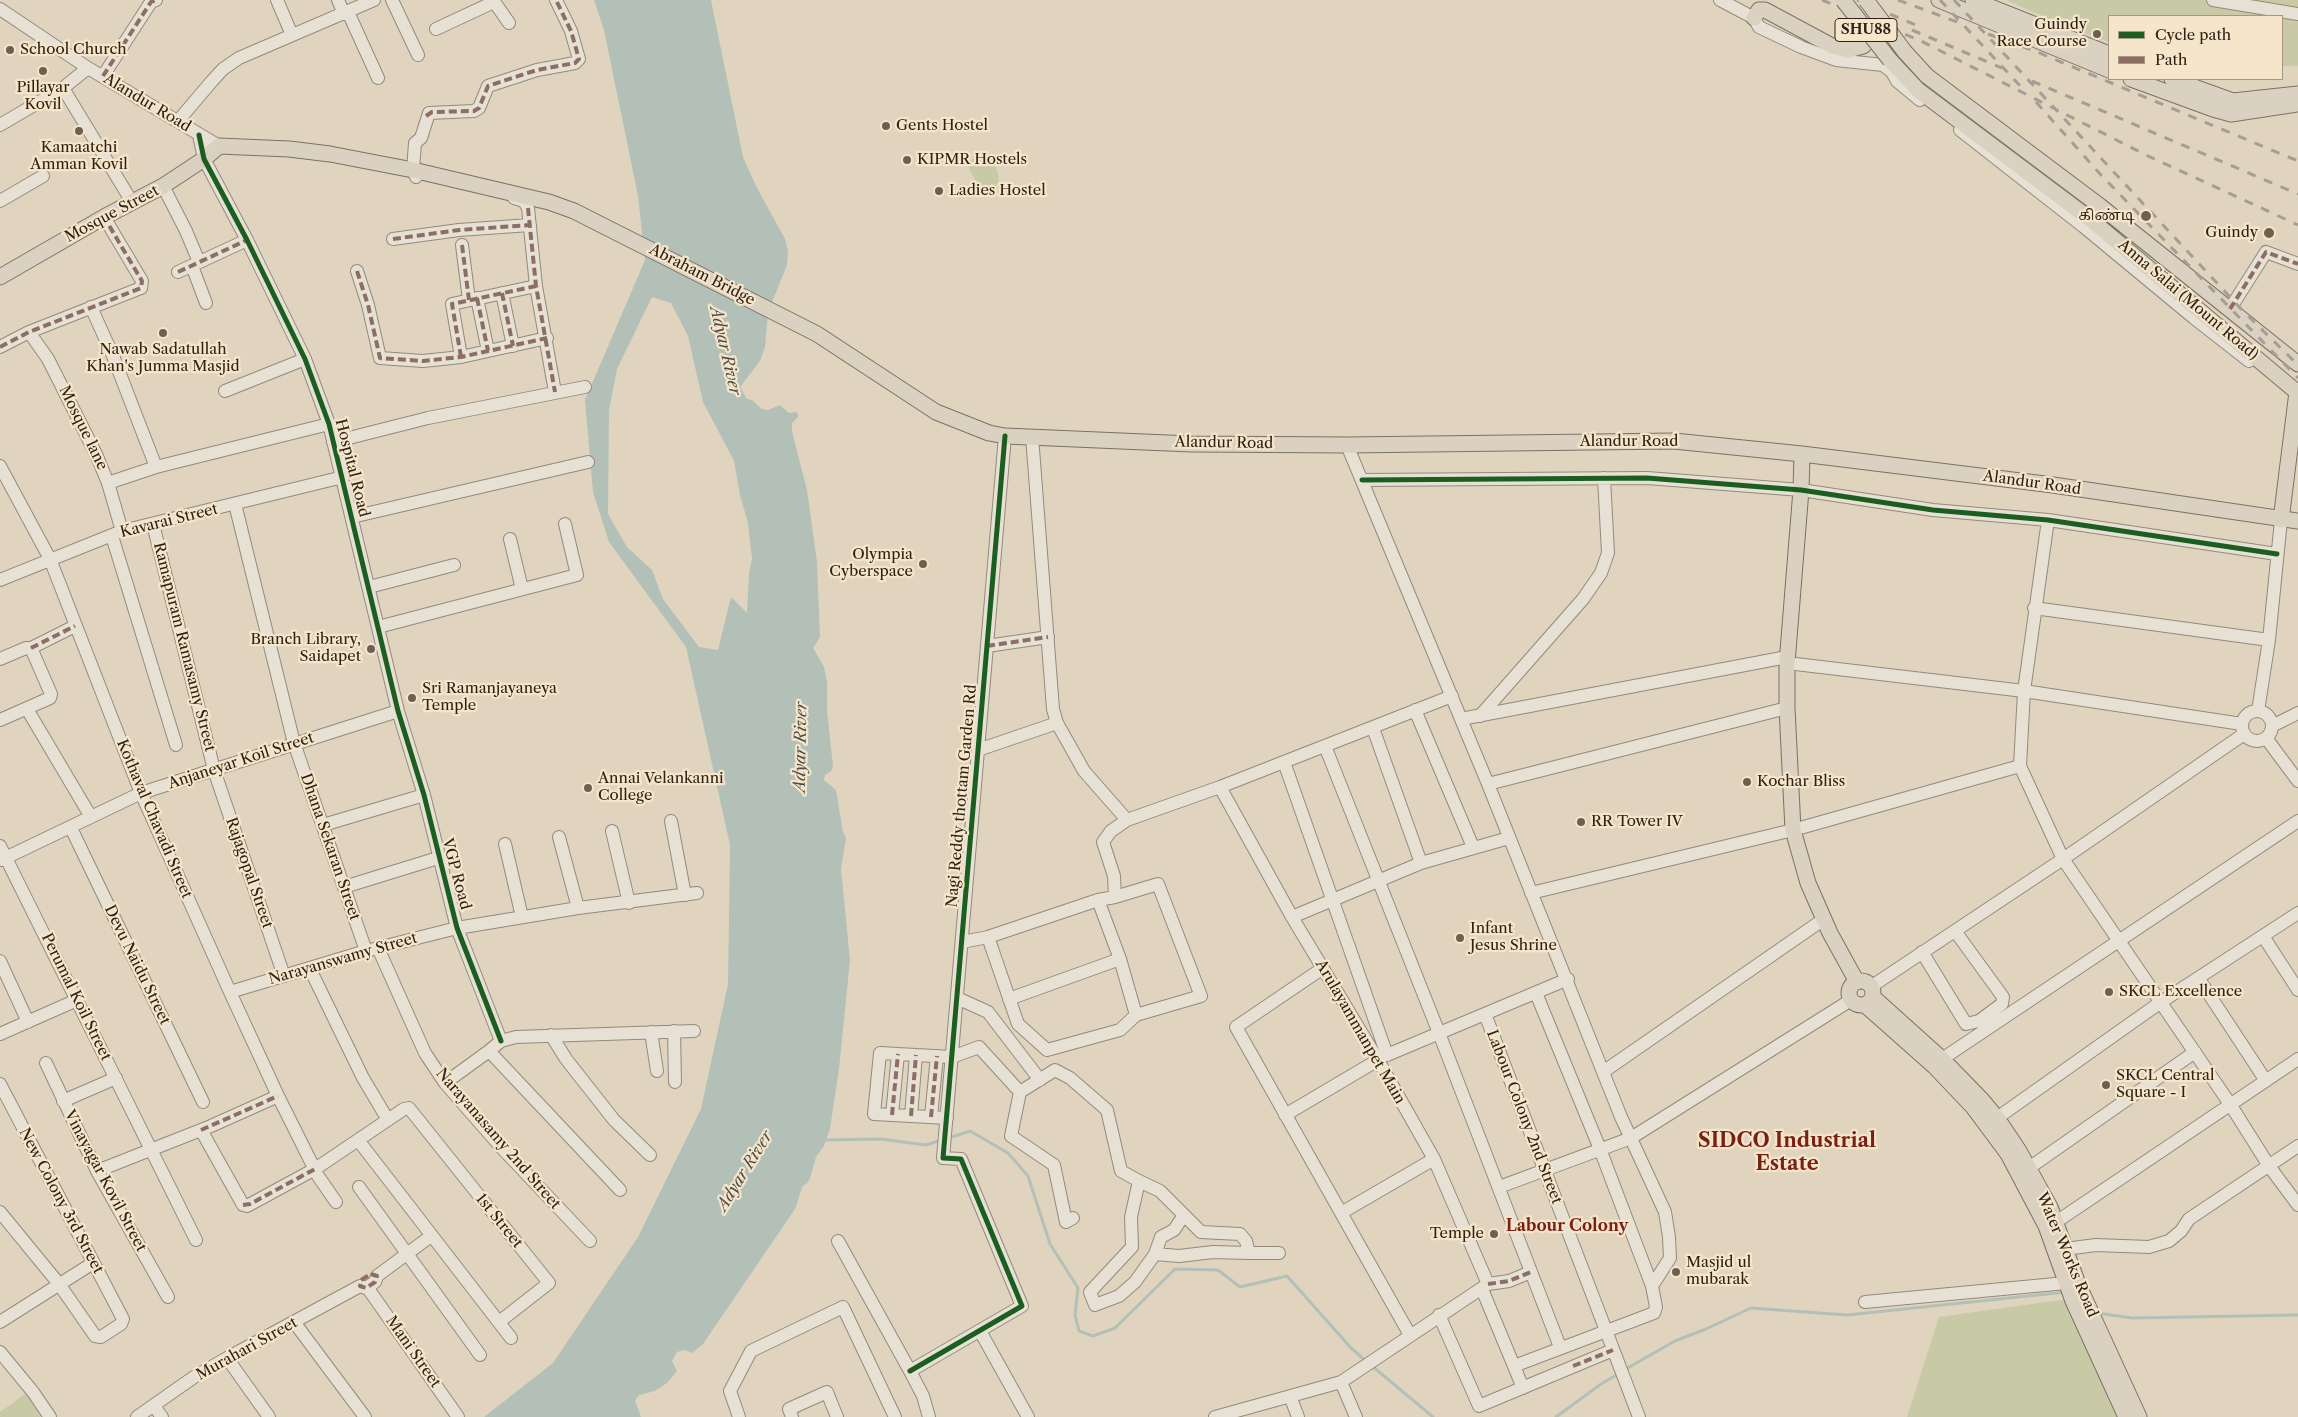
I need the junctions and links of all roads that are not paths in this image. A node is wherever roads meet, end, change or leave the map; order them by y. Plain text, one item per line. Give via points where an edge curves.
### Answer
1 (156, 0) edge
2 (277, 0) edge
3 (338, 0) edge
4 (374, 0) edge
5 (392, 0) edge
6 (556, 0) edge
7 (1720, 0) edge
8 (1843, 0) edge
9 (1866, 0) edge
10 (1939, 0) edge
11 (1973, 0) edge
12 (2213, 0) edge
13 (494, 1) edge
14 (0, 9) edge
15 (346, 13) junction
16 (2298, 14) edge
17 (1754, 18) junction
18 (509, 23) dead end
19 (436, 29) dead end
20 (292, 35) junction
21 (1872, 38) junction
22 (2068, 38) junction
23 (2064, 53) junction
24 (2108, 54) edge
25 (418, 55) dead end
26 (88, 68) junction
27 (2108, 70) edge
28 (103, 76) junction
29 (378, 78) dead end
30 (2135, 80) edge
31 (2175, 80) edge
32 (62, 88) junction
33 (2298, 94) edge
34 (2298, 104) edge
35 (178, 121) junction
36 (0, 125) edge
37 (199, 135) junction
38 (220, 146) junction
39 (204, 159) junction
40 (420, 172) junction
41 (42, 176) dead end
42 (164, 186) junction
43 (0, 201) edge
44 (132, 202) junction
45 (104, 217) junction
46 (530, 225) junction
47 (393, 239) dead end
48 (247, 240) junction
49 (462, 245) dead end
50 (199, 262) junction
51 (2298, 264) edge
52 (357, 271) dead end
53 (178, 272) dead end
54 (0, 277) edge
55 (536, 286) junction
56 (502, 293) junction
57 (473, 299) junction
58 (206, 303) dead end
59 (91, 307) junction
60 (2230, 309) junction
61 (29, 332) junction
62 (547, 338) junction
63 (513, 346) junction
64 (0, 347) edge
65 (488, 351) junction
66 (461, 357) junction
67 (305, 359) junction
68 (2298, 364) edge
69 (584, 387) dead end
70 (225, 391) dead end
71 (555, 392) junction
72 (2298, 392) edge
73 (957, 422) joint
74 (329, 424) junction
75 (1006, 436) junction
76 (1032, 436) junction
77 (333, 442) junction
78 (1347, 445) junction
79 (1802, 454) junction
80 (588, 462) dead end
81 (0, 466) edge
82 (156, 467) junction
83 (343, 477) junction
84 (1604, 478) junction
85 (1362, 480) junction
86 (108, 483) junction
87 (1801, 490) junction
88 (235, 504) junction
89 (352, 517) junction
90 (2048, 520) junction
91 (2281, 520) junction
92 (2298, 521) edge
93 (153, 524) junction
94 (565, 524) dead end
95 (117, 534) junction
96 (510, 539) dead end
97 (2277, 554) junction
98 (50, 559) junction
99 (454, 565) dead end
100 (0, 580) edge
101 (369, 588) junction
102 (522, 589) junction
103 (2034, 608) junction
104 (74, 626) junction
105 (378, 627) junction
106 (1048, 637) junction
107 (2270, 640) junction
108 (987, 646) junction
109 (31, 648) junction
110 (0, 659) edge
111 (1787, 660) junction
112 (2024, 691) junction
113 (1452, 696) junction
114 (1787, 708) junction
115 (27, 709) junction
116 (1415, 710) junction
117 (398, 711) junction
118 (2258, 711) junction
119 (2298, 714) edge
120 (1480, 716) junction
121 (1, 718) edge
122 (1461, 719) junction
123 (1057, 723) junction
124 (2272, 726) junction
125 (1373, 728) junction
126 (2243, 729) junction
127 (2266, 738) junction
128 (294, 743) junction
129 (176, 745) dead end
130 (1325, 746) junction
131 (978, 750) junction
132 (1284, 762) junction
133 (2020, 766) junction
134 (214, 770) junction
135 (2298, 781) edge
136 (1488, 784) junction
137 (1220, 787) junction
138 (142, 793) junction
139 (424, 794) junction
140 (91, 817) junction
141 (672, 820) dead end
142 (1127, 820) junction
143 (2298, 821) edge
144 (323, 825) junction
145 (71, 828) junction
146 (1794, 830) junction
147 (612, 831) dead end
148 (559, 837) dead end
149 (1509, 838) junction
150 (505, 844) dead end
151 (0, 846) edge
152 (1473, 847) junction
153 (438, 858) junction
154 (3, 859) edge
155 (2063, 859) junction
156 (1421, 863) junction
157 (1379, 879) junction
158 (344, 887) junction
159 (1531, 893) junction
160 (1115, 896) junction
161 (1332, 899) junction
162 (1098, 900) junction
163 (629, 903) junction
164 (578, 908) junction
165 (2298, 913) edge
166 (522, 917) junction
167 (1292, 917) junction
168 (1824, 919) junction
169 (457, 928) junction
170 (1955, 931) junction
171 (2263, 936) junction
172 (988, 937) junction
173 (962, 942) junction
174 (2119, 942) junction
175 (372, 950) junction
176 (1922, 952) junction
177 (1120, 959) junction
178 (0, 962) edge
179 (1323, 968) junction
180 (310, 969) junction
181 (284, 976) junction
182 (2199, 978) junction
183 (1568, 979) junction
184 (2298, 990) edge
185 (230, 992) junction
186 (1536, 992) junction
187 (1863, 994) junction
188 (957, 998) junction
189 (1009, 999) junction
190 (77, 1000) junction
191 (2161, 1002) junction
192 (1136, 1014) junction
193 (1485, 1014) junction
194 (28, 1022) junction
195 (674, 1031) junction
196 (694, 1031) dead end
197 (651, 1032) junction
198 (1439, 1033) junction
199 (0, 1034) edge
200 (551, 1035) junction
201 (501, 1041) junction
202 (490, 1051) junction
203 (2195, 1052) junction
204 (898, 1054) junction
205 (916, 1055) junction
206 (937, 1056) junction
207 (952, 1057) junction
208 (1382, 1057) junction
209 (1942, 1059) junction
210 (2298, 1059) edge
211 (46, 1063) dead end
212 (657, 1071) dead end
213 (1604, 1072) junction
214 (116, 1078) junction
215 (1040, 1080) junction
216 (2266, 1080) junction
217 (675, 1082) dead end
218 (445, 1083) junction
219 (0, 1084) edge
220 (1020, 1092) junction
221 (278, 1096) junction
222 (63, 1101) junction
223 (203, 1102) dead end
224 (1977, 1103) junction
225 (2230, 1104) junction
226 (892, 1115) junction
227 (1285, 1115) junction
228 (911, 1116) junction
229 (931, 1117) junction
230 (946, 1118) junction
231 (1997, 1118) junction
232 (388, 1120) junction
233 (201, 1130) junction
234 (1630, 1138) junction
235 (358, 1140) junction
236 (2298, 1146) edge
237 (152, 1149) junction
238 (1600, 1149) junction
239 (650, 1155) dead end
240 (1434, 1159) junction
241 (2269, 1166) junction
242 (2029, 1168) junction
243 (315, 1169) junction
244 (1544, 1170) junction
245 (97, 1171) junction
246 (1139, 1180) junction
247 (359, 1187) dead end
248 (1499, 1187) junction
249 (620, 1190) dead end
250 (336, 1202) dead end
251 (2298, 1205) edge
252 (0, 1212) edge
253 (1341, 1213) junction
254 (1184, 1214) junction
255 (1073, 1218) dead end
256 (2056, 1222) junction
257 (431, 1236) junction
258 (196, 1240) dead end
259 (590, 1241) dead end
260 (838, 1241) dead end
261 (1132, 1247) junction
262 (2060, 1249) junction
263 (1249, 1253) junction
264 (1279, 1253) dead end
265 (406, 1255) junction
266 (1152, 1258) junction
267 (93, 1263) junction
268 (1531, 1272) junction
269 (59, 1284) junction
270 (1485, 1286) junction
271 (1652, 1286) junction
272 (364, 1287) junction
273 (2074, 1290) junction
274 (168, 1297) dead end
275 (1865, 1302) dead end
276 (1439, 1315) junction
277 (0, 1322) edge
278 (294, 1322) junction
279 (499, 1322) junction
280 (980, 1331) junction
281 (1606, 1331) junction
282 (1410, 1335) junction
283 (511, 1338) dead end
284 (1560, 1347) junction
285 (1613, 1350) junction
286 (0, 1352) edge
287 (480, 1355) dead end
288 (227, 1358) junction
289 (1514, 1366) junction
290 (910, 1371) junction
291 (1341, 1382) junction
292 (1523, 1388) junction
293 (1290, 1396) junction
294 (154, 1406) junction
295 (1635, 1416) edge
296 (50, 1417) edge
297 (137, 1417) edge
298 (162, 1417) edge
299 (269, 1417) edge
300 (365, 1417) edge
301 (458, 1417) edge
302 (739, 1417) edge
303 (792, 1417) edge
304 (837, 1417) edge
305 (894, 1417) edge
306 (929, 1417) edge
307 (1028, 1417) edge
308 (1215, 1417) edge
309 (1298, 1417) edge
310 (1356, 1417) edge
311 (2126, 1417) edge
312 (2139, 1417) edge

1 - 28 street via 151,2
2 - 20 street
3 - 15 street
4 - 15 street
5 - 25 street
6 - 40 street via 580,59 488,86 479,108 474,111 429,113 421,138 415,144
7 - 17 street
8 - 21 main road, SHU88, bridge
9 - 60 main road, Anna Salai (Mount Road) / SHU88, bridge via 1927,76
10 - 23 main road
11 - 22 main road
12 - 16 street
13 - 18 street
13 - 19 street
14 - 26 street, Alandur Road
15 - 20 street
15 - 29 street
17 - 21 main road via 1758,10 1765,10 1832,46 1848,50 1863,46
17 - 72 street via 1759,27 1802,48 1836,60 1883,65 1897,81 2084,227 2194,318 2267,375
20 - 35 street via 239,58 224,69
21 - 72 main road, Anna Salai (Mount Road) / SHU88, bridge via 1918,90 2090,219
22 - 23 main road
22 - 24 main road
23 - 27 main road
26 - 28 street, Alandur Road
26 - 32 street
28 - 35 street, Alandur Road
30 - 34 main road via 2231,114
31 - 33 main road via 2233,101
32 - 36 street
32 - 44 street
35 - 37 street, Alandur Road
37 - 38 street, Alandur Road
37 - 39 street, Hospital Road
38 - 39 main road, Mosque Street
38 - 40 main road, Alandur Road via 330,154
39 - 42 main road, Mosque Street
39 - 48 street, Hospital Road
40 - 46 street via 416,177 524,201
40 - 73 main road, Abraham Bridge via 549,202 585,215 817,334 915,400
41 - 43 street
42 - 44 main road, Mosque Street
42 - 50 street
44 - 45 main road, Mosque Street
45 - 54 main road, Mosque Street
45 - 59 street via 142,281 141,288
46 - 47 street
46 - 55 street
48 - 50 street
48 - 67 street, Hospital Road
49 - 57 street
50 - 53 street
50 - 58 street via 192,266
51 - 60 street via 2266,252
52 - 66 street via 380,358 423,361
55 - 56 street
55 - 62 street
56 - 57 street
56 - 63 street
57 - 65 street
57 - 66 street via 452,304
59 - 61 street
59 - 82 street
60 - 68 main road, Anna Salai (Mount Road) / SHU88
61 - 64 street
61 - 86 street, Mosque lane via 69,398
62 - 63 street
62 - 71 street
63 - 65 street
65 - 66 street
67 - 70 street
67 - 74 street, Hospital Road
69 - 71 street
71 - 77 street via 428,418
72 - 91 main road
73 - 75 main road, Alandur Road
74 - 77 street, Hospital Road
74 - 82 street
75 - 76 main road, Alandur Road
75 - 108 street, Nagi Reddy thottam Garden Rd
76 - 78 main road, Alandur Road via 1191,444
76 - 106 street
77 - 83 street, Hospital Road
78 - 79 main road, Alandur Road via 1674,441
78 - 85 street
79 - 87 main road
79 - 91 main road, Alandur Road via 2053,485
80 - 89 street
81 - 98 street, Kothaval Chavadi Street
82 - 86 street
83 - 88 street, Kavarai Street
83 - 89 street, Hospital Road
84 - 85 street
84 - 87 street via 1647,478
84 - 120 street via 1608,553 1601,573
85 - 113 street
86 - 95 street, Mosque lane
87 - 90 street via 1933,510
87 - 111 main road
88 - 93 street, Kavarai Street
88 - 128 street, Dhana Sekaran Street
89 - 101 street, Hospital Road
90 - 97 street
90 - 103 street
91 - 92 main road, Alandur Road
91 - 97 street
93 - 95 street, Kavarai Street
93 - 134 street, Ramapuram Ramasamy Street
94 - 102 street via 578,575
95 - 98 street, Kavarai Street
95 - 129 street, Mosque lane
96 - 102 street
97 - 107 street
98 - 100 street, Kavarai Street
98 - 104 street, Kothaval Chavadi Street
99 - 101 street
101 - 105 street, Hospital Road
102 - 105 street
103 - 107 street
103 - 112 street
104 - 109 street
104 - 138 street, Kothaval Chavadi Street
105 - 117 street, Hospital Road
106 - 108 street
106 - 123 street via 1053,709
107 - 118 street
108 - 131 street, Nagi Reddy thottam Garden Rd
109 - 110 street
109 - 115 street via 51,694 47,700
111 - 112 street
111 - 114 main road
111 - 120 street
112 - 126 street
112 - 133 street
113 - 116 street
113 - 122 street
114 - 136 street
114 - 146 main road
115 - 121 street
115 - 140 street
116 - 125 street
116 - 152 street
117 - 128 street, Anjaneyar Koil Street
117 - 139 street, VGP Road
118 - 124 street via 2269,717
118 - 126 street via 2247,715
119 - 124 street
120 - 122 street
122 - 136 street
123 - 131 street
123 - 142 street via 1084,771
124 - 127 street
125 - 130 street
125 - 156 street
126 - 127 street via 2252,740
126 - 155 street
127 - 135 street
128 - 134 street, Anjaneyar Koil Street
128 - 144 street, Dhana Sekaran Street
130 - 132 street
130 - 157 street
131 - 173 street, Nagi Reddy thottam Garden Rd
132 - 137 street
132 - 161 street
133 - 146 street
133 - 155 street
134 - 138 street, Anjaneyar Koil Street
134 - 181 street, Rajagopal Street
136 - 149 street
137 - 142 street
137 - 167 street, Arulayammanpet Main
138 - 140 street, Anjaneyar Koil Street
138 - 185 street, Kothaval Chavadi Street
139 - 144 street
139 - 153 street, VGP Road
140 - 145 street, Anjaneyar Koil Street
141 - 163 street, Narayanswamy Street via 691,894
142 - 160 street via 1111,831 1103,842 1114,876
143 - 174 street
144 - 158 street, Dhana Sekaran Street
145 - 154 street, Anjaneyar Koil Street
145 - 223 street, Devu Naidu Street
146 - 159 street
146 - 168 main road via 1808,883
147 - 163 street
148 - 164 street
149 - 152 street
149 - 159 street
150 - 166 street
151 - 154 street, Perumal Koil Street
152 - 156 street
153 - 158 street
153 - 169 street, VGP Road
154 - 190 street, Perumal Koil Street
155 - 170 street
155 - 174 street
156 - 157 street
157 - 161 street
157 - 198 street
158 - 175 street, Dhana Sekaran Street
159 - 183 street
160 - 162 street
160 - 192 street via 1158,884 1201,996
161 - 167 street
161 - 208 street
162 - 172 street
162 - 177 street
163 - 164 street, Narayanswamy Street
164 - 166 street, Narayanswamy Street
165 - 171 street
166 - 169 street, Narayanswamy Street
167 - 179 street, Arulayammanpet Main
168 - 187 main road
168 - 213 street
169 - 175 street, Narayanswamy Street
169 - 201 street, VGP Road
170 - 176 street
170 - 176 street via 2003,997 2002,1004 1979,1021 1966,1024
171 - 182 street
171 - 184 street
172 - 173 street
172 - 189 street
173 - 188 street, Nagi Reddy thottam Garden Rd
174 - 191 street
174 - 209 street
175 - 180 street, Narayanswamy Street
175 - 218 street, Narayanasamy 2nd Street via 424,1053
176 - 187 street
177 - 189 street
177 - 192 street
178 - 194 street
179 - 208 street, Arulayammanpet Main
179 - 227 street via 1236,1027
180 - 181 street, Narayanswamy Street
180 - 232 street via 363,1078
181 - 185 street, Narayanswamy Street
182 - 191 street
182 - 216 street
183 - 186 street
183 - 213 street
185 - 221 street, Kothaval Chavadi Street
186 - 193 street
186 - 238 street
187 - 209 main road, Water Works Road
187 - 224 main road, Water Works Road via 1935,1067
187 - 234 street
188 - 207 street, Nagi Reddy thottam Garden Rd
188 - 215 street via 988,1012
189 - 192 street via 1018,1024 1048,1050 1120,1030
190 - 194 street
190 - 214 street, Perumal Koil Street
191 - 203 street
191 - 231 street
193 - 198 street
193 - 244 street, Labour Colony 2nd Street
194 - 199 street
195 - 196 street
195 - 197 street
195 - 217 street
197 - 200 street
197 - 212 street
198 - 208 street
198 - 248 street
200 - 201 street
200 - 239 street via 614,1120
201 - 202 street
202 - 218 street
202 - 249 street
203 - 225 street
203 - 242 street
204 - 205 street
204 - 226 street
204 - 226 street via 880,1053 874,1114
205 - 206 street
205 - 228 street
206 - 207 street
206 - 229 street
207 - 220 street via 979,1046
207 - 230 street, Nagi Reddy thottam Garden Rd
208 - 227 street
208 - 240 street, Arulayammanpet Main
209 - 224 main road, Water Works Road
210 - 216 street
211 - 222 street, Vinayagar Kovil Street
213 - 234 street
214 - 222 street
214 - 237 street, Perumal Koil Street
215 - 220 street
215 - 246 street via 1055,1070 1070,1078 1107,1110 1121,1171
216 - 225 street
218 - 259 street, Narayanasamy 2nd Street
219 - 267 street, New Colony 3rd Street
220 - 255 street via 1010,1136 1054,1165 1066,1222
221 - 233 street
221 - 243 street, Kothaval Chavadi Street
222 - 245 street, Vinayagar Kovil Street
224 - 231 main road, Water Works Road
224 - 262 main road, Water Works Road via 2017,1168
225 - 241 street
225 - 256 street
226 - 228 street
227 - 253 street
228 - 229 street
229 - 230 street
230 - 280 street, Nagi Reddy thottam Garden Rd via 943,1158 961,1159 1022,1306
231 - 242 main road, Water Works Road
232 - 235 street
232 - 279 street, 1st Street via 409,1108 554,1279
233 - 237 street
233 - 243 street via 244,1206
234 - 238 street
234 - 271 street via 1665,1212 1669,1236 1670,1258
235 - 243 street
235 - 257 street
236 - 241 street
237 - 245 street
237 - 258 street, Perumal Koil Street
238 - 244 street
238 - 271 street
240 - 253 street
240 - 270 street, Arulayammanpet Main
241 - 251 street
241 - 262 street via 2189,1219 2169,1241 2149,1247 2096,1245
242 - 256 main road, Water Works Road
243 - 250 street, Kothaval Chavadi Street
244 - 248 street
244 - 281 street, Labour Colony 2nd Street
245 - 274 street, Vinayagar Kovil Street
246 - 254 street via 1160,1192
246 - 261 street via 1131,1216
247 - 265 street
248 - 268 street
252 - 269 street
253 - 282 street
254 - 263 street via 1201,1232 1240,1234 1246,1240
254 - 266 street via 1174,1230 1161,1236
256 - 262 main road, Water Works Road
257 - 265 street
257 - 279 street
260 - 290 street
261 - 266 street
261 - 266 street via 1090,1292 1096,1305 1119,1296 1136,1282
262 - 273 main road, Water Works Road
263 - 264 street
263 - 266 street via 1213,1252
265 - 272 street, Murahari Street via 377,1276 371,1274 361,1280
265 - 287 street
267 - 269 street
267 - 269 street, New Colony 3rd Street via 123,1318 121,1324 101,1337 95,1336
268 - 270 street
268 - 284 street
269 - 277 street
270 - 276 street
270 - 289 street, Arulayammanpet Main
271 - 281 street via 1654,1313
272 - 278 street, Murahari Street
272 - 301 street, Mani Street
273 - 275 street
273 - 311 main road, Water Works Road
273 - 312 main road, Water Works Road
276 - 282 street
276 - 292 street via 1479,1406
278 - 288 street, Murahari Street
278 - 300 street
279 - 283 street
280 - 290 street
280 - 307 street
281 - 284 street
281 - 285 street, Labour Colony 2nd Street
282 - 291 street
284 - 289 street
285 - 292 street
285 - 295 street, Labour Colony 2nd Street
286 - 296 street
288 - 294 street, Murahari Street
288 - 299 street
289 - 292 street, Arulayammanpet Main
290 - 306 street
291 - 293 street
291 - 310 street
293 - 308 street
293 - 309 street
294 - 297 street, Murahari Street
294 - 298 street
302 - 305 street via 730,1391 751,1351 843,1307
303 - 304 street via 789,1409 827,1392

